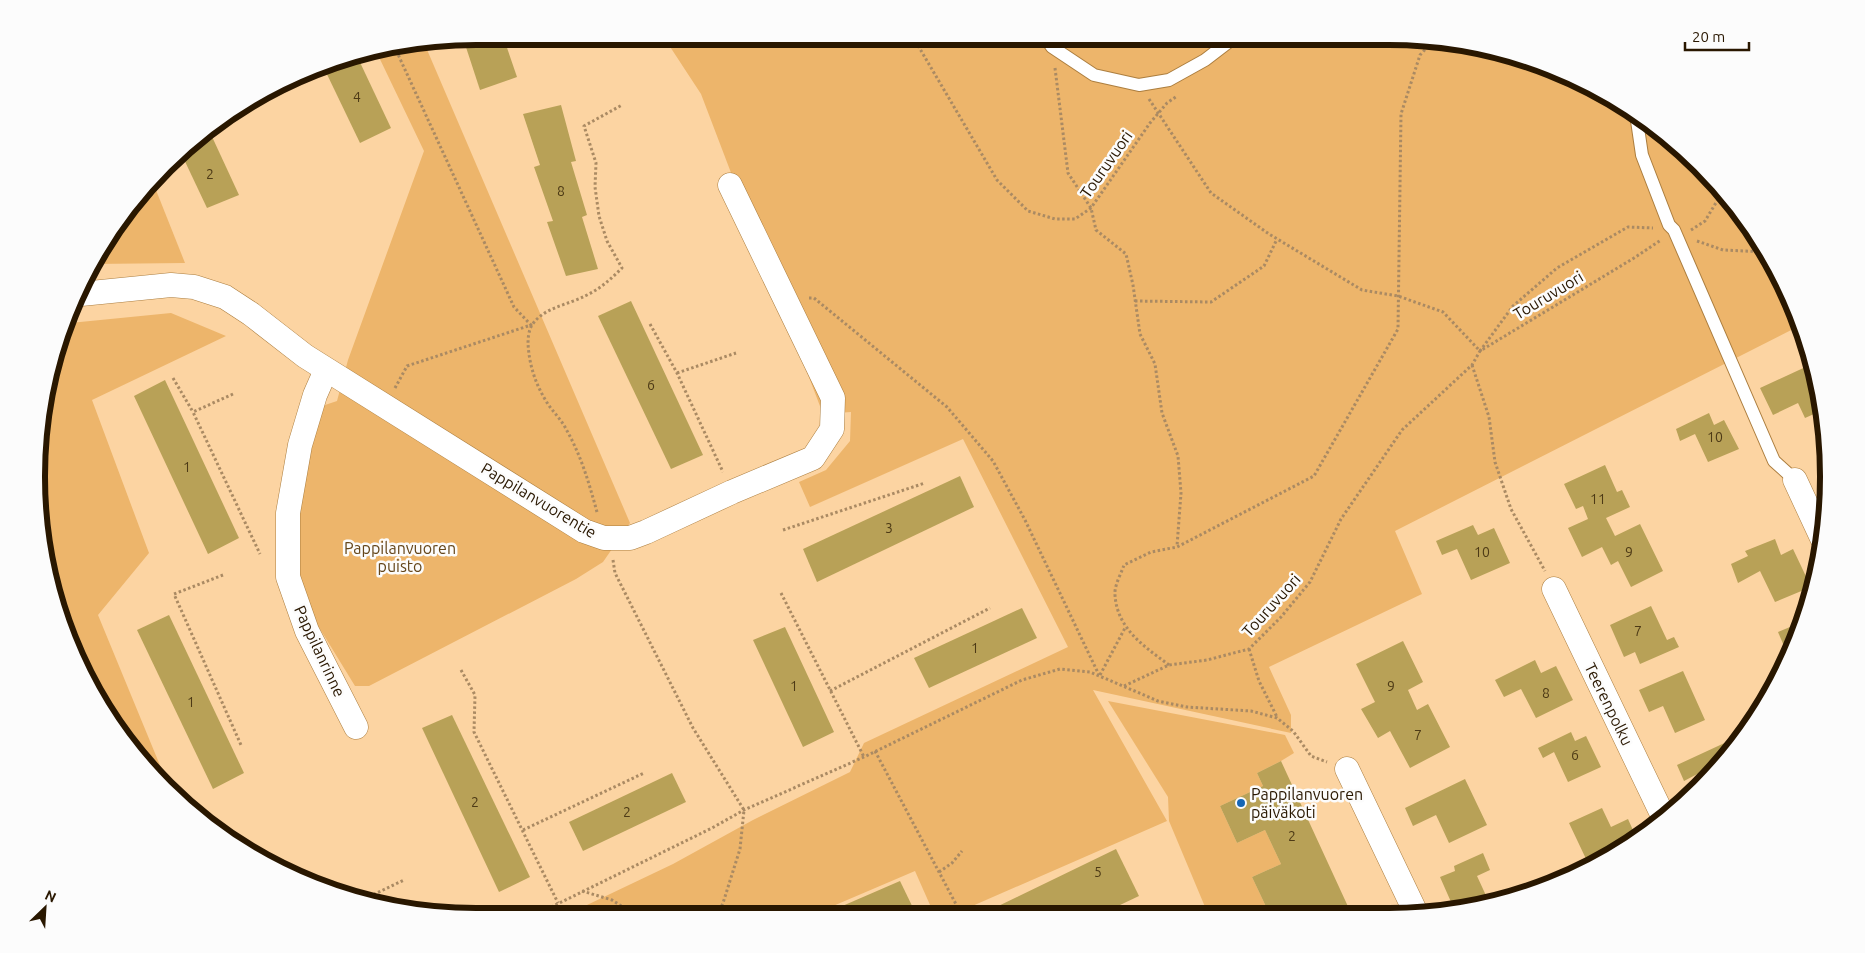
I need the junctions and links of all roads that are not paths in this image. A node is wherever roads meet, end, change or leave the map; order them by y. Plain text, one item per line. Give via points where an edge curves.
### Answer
1 (1053, 45) edge
2 (1225, 45) edge
3 (1638, 125) edge
4 (730, 185) dead end
5 (86, 293) edge
6 (326, 370) junction
7 (1795, 480) joint
8 (1817, 527) edge
9 (1554, 589) road end
10 (356, 727) dead end
11 (1347, 769) road end
12 (1661, 811) edge
13 (1413, 907) edge

1 - 2 lane via 1094,75 1138,85 1169,80
3 - 7 lane via 1642,154 1671,228 1774,461
4 - 6 street, Pappilanvuorentie via 833,398 832,429 813,458 646,532 630,538 604,538 584,531
5 - 6 street, Pappilanvuorentie via 171,285 209,291 251,314
6 - 10 street, Pappilanrinne via 315,394 300,445 288,513 288,577 307,631
7 - 8 street
9 - 12 street, Teerenpolku
11 - 13 street

